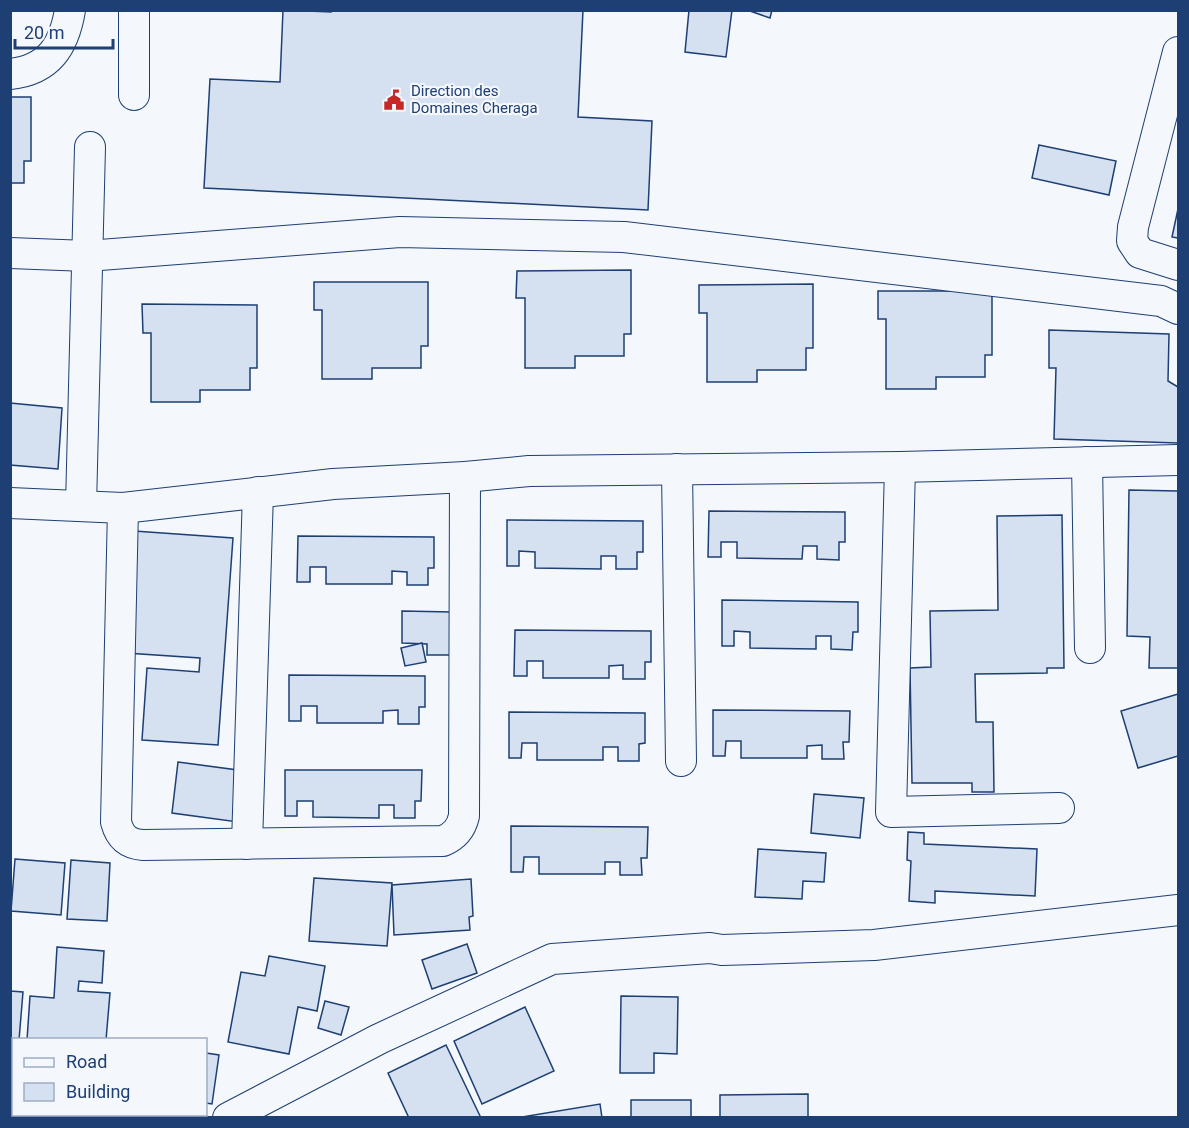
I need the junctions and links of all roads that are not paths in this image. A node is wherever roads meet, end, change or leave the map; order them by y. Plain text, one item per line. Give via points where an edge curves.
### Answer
1 (70, 10) edge
2 (134, 10) edge
3 (1179, 52) edge
4 (10, 74) edge
5 (134, 95) dead end
6 (90, 147) dead end
7 (10, 253) edge
8 (87, 256) junction
9 (1179, 265) edge
10 (1179, 309) edge
11 (1179, 460) edge
12 (1087, 462) junction
13 (900, 467) junction
14 (677, 469) junction
15 (465, 477) junction
16 (258, 492) junction
17 (10, 503) edge
18 (81, 506) junction
19 (123, 508) junction
20 (1090, 648) dead end
21 (681, 761) dead end
22 (1059, 808) dead end
23 (246, 844) junction
24 (1179, 910) edge
25 (228, 1118) edge

1 - 4 street via 59,46 46,61 25,72
2 - 5 street
3 - 9 street via 1132,241 1140,253
6 - 8 street
7 - 8 street
8 - 10 street via 400,232 624,237 1161,301
8 - 18 street
11 - 12 street
12 - 13 street
12 - 20 street
13 - 14 street
13 - 22 street via 891,812
14 - 15 street via 529,471
14 - 21 street
15 - 16 street
15 - 23 street via 462,825 442,841
16 - 19 street
16 - 23 street
17 - 18 street
18 - 19 street
19 - 23 street via 116,822 119,831 124,840 133,844
24 - 25 street via 874,945 710,948 552,959 379,1039

